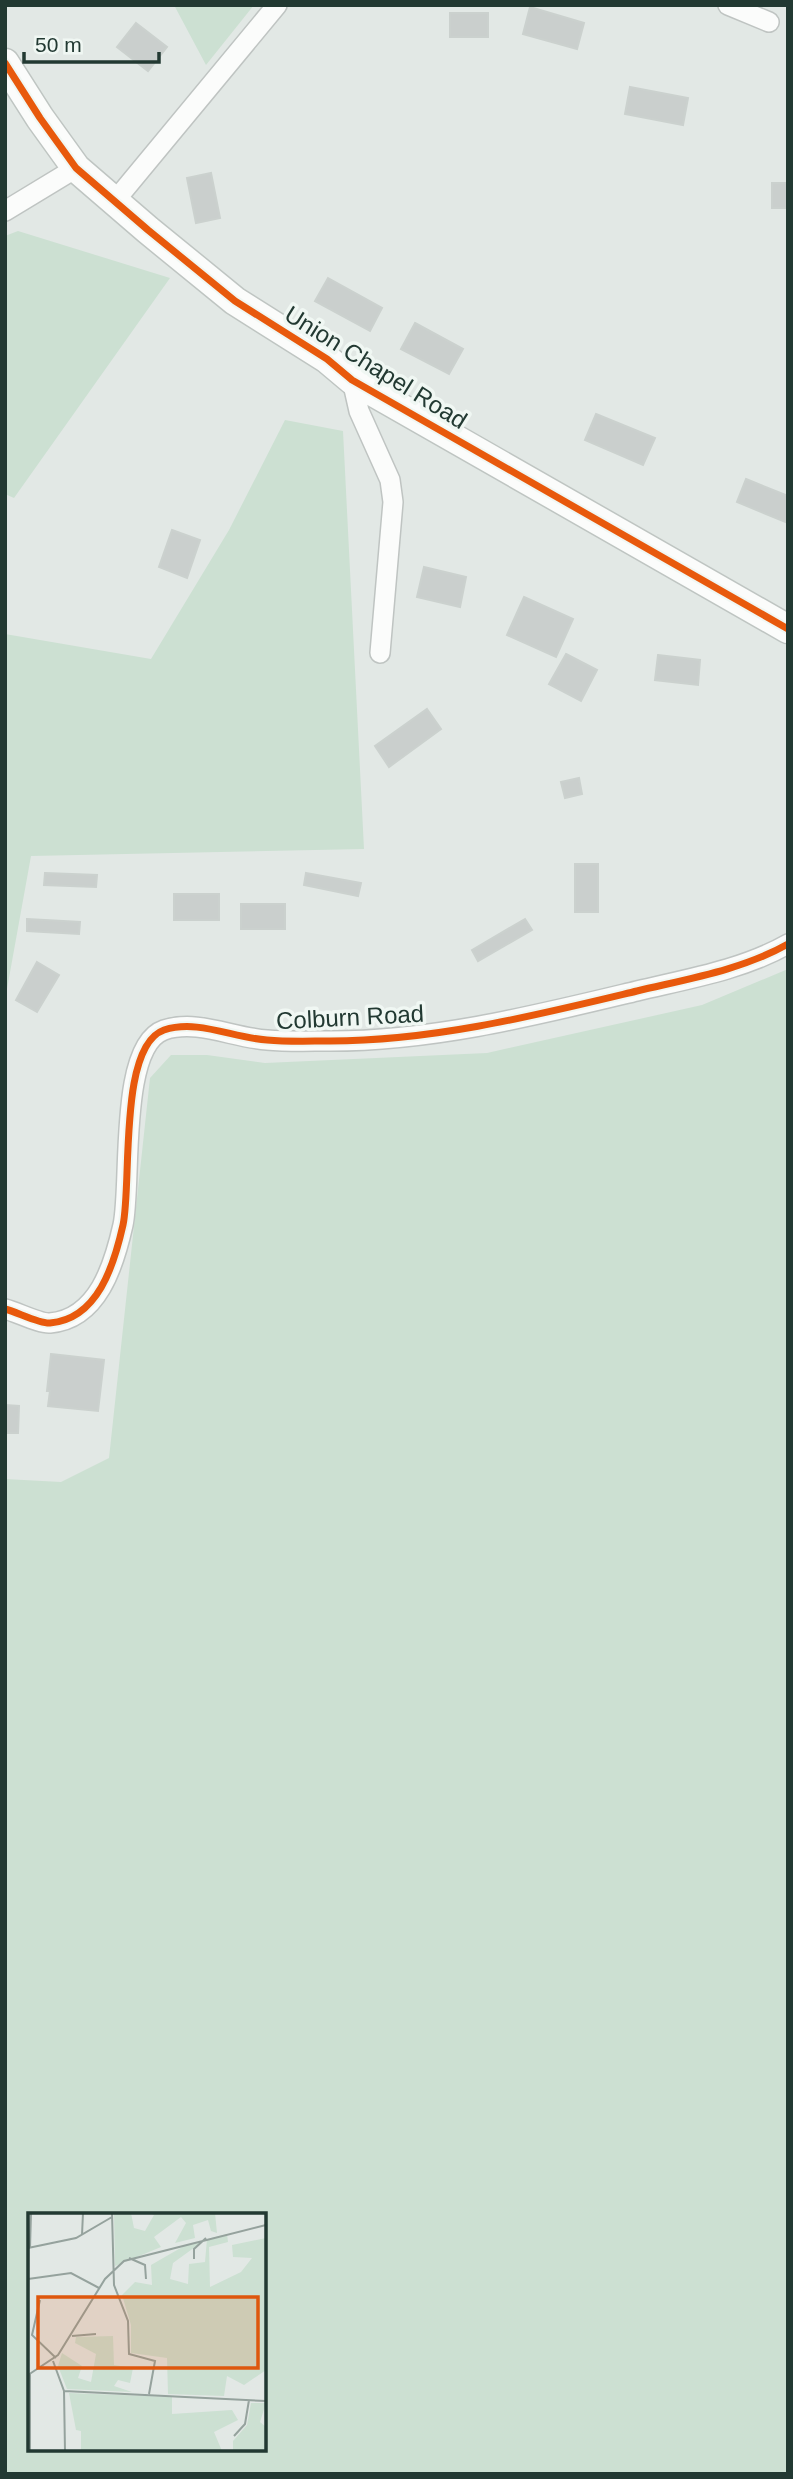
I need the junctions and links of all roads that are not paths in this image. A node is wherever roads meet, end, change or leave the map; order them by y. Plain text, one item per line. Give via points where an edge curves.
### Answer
1 (277, 5) edge
2 (728, 5) edge
3 (769, 22) dead end
4 (5, 63) edge
5 (76, 168) junction
6 (114, 202) junction
7 (5, 211) edge
8 (352, 380) junction
9 (788, 629) edge
10 (380, 653) dead end
11 (788, 944) edge
12 (5, 1309) edge

1 - 6 street
2 - 3 street
4 - 5 street, Union Chapel Road
5 - 6 street, Union Chapel Road
5 - 7 street
6 - 8 street, Union Chapel Road via 235,301
8 - 9 street, Union Chapel Road
8 - 10 street via 359,411 390,480 393,502
11 - 12 street, Colburn Road via 723,970 466,1028 334,1041 268,1040 181,1025 159,1032 144,1048 136,1070 123,1223 104,1286 72,1318 47,1324

